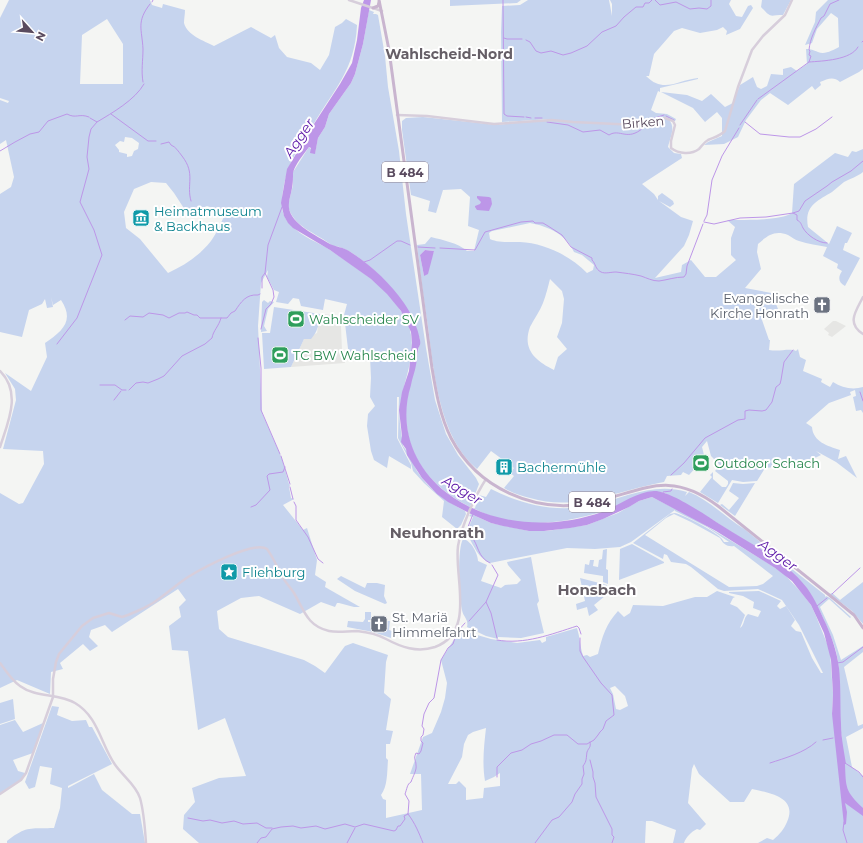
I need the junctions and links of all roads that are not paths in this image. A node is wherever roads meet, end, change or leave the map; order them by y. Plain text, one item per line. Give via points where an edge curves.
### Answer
1 (349, 0) edge
2 (379, 0) edge
3 (792, 0) edge
4 (373, 8) junction
5 (382, 11) junction
6 (398, 115) junction
7 (863, 297) edge
8 (863, 334) edge
9 (0, 371) edge
10 (0, 447) edge
11 (486, 479) junction
12 (863, 628) edge
13 (0, 663) edge
14 (54, 697) junction
15 (0, 794) edge
16 (146, 843) edge

1 - 4 street
2 - 4 main road via 378,6
2 - 5 main road, B 484
3 - 6 street, Birken via 785,15 752,50 725,130 690,153 671,148 675,125 673,121 665,118 637,125 547,120 494,124
4 - 5 street
5 - 6 main road, B 484
6 - 11 main road, B 484 via 437,397 448,431 457,448 469,465
7 - 8 street via 854,321 856,329
9 - 10 street via 9,384 12,399 10,416
11 - 12 main road, B 484 via 522,498 556,505 590,503 659,484 690,489 710,500 828,593 854,615
11 - 14 street via 461,534 458,555 459,621 452,635 438,646 410,648 370,633 336,632 320,628 305,615 269,551 259,546 210,564 187,577 152,603 126,616 119,617 109,613 93,618 82,626 59,654 53,679
13 - 14 street via 20,686
14 - 15 street via 24,778
14 - 16 street via 73,702 89,714 112,760 139,794

